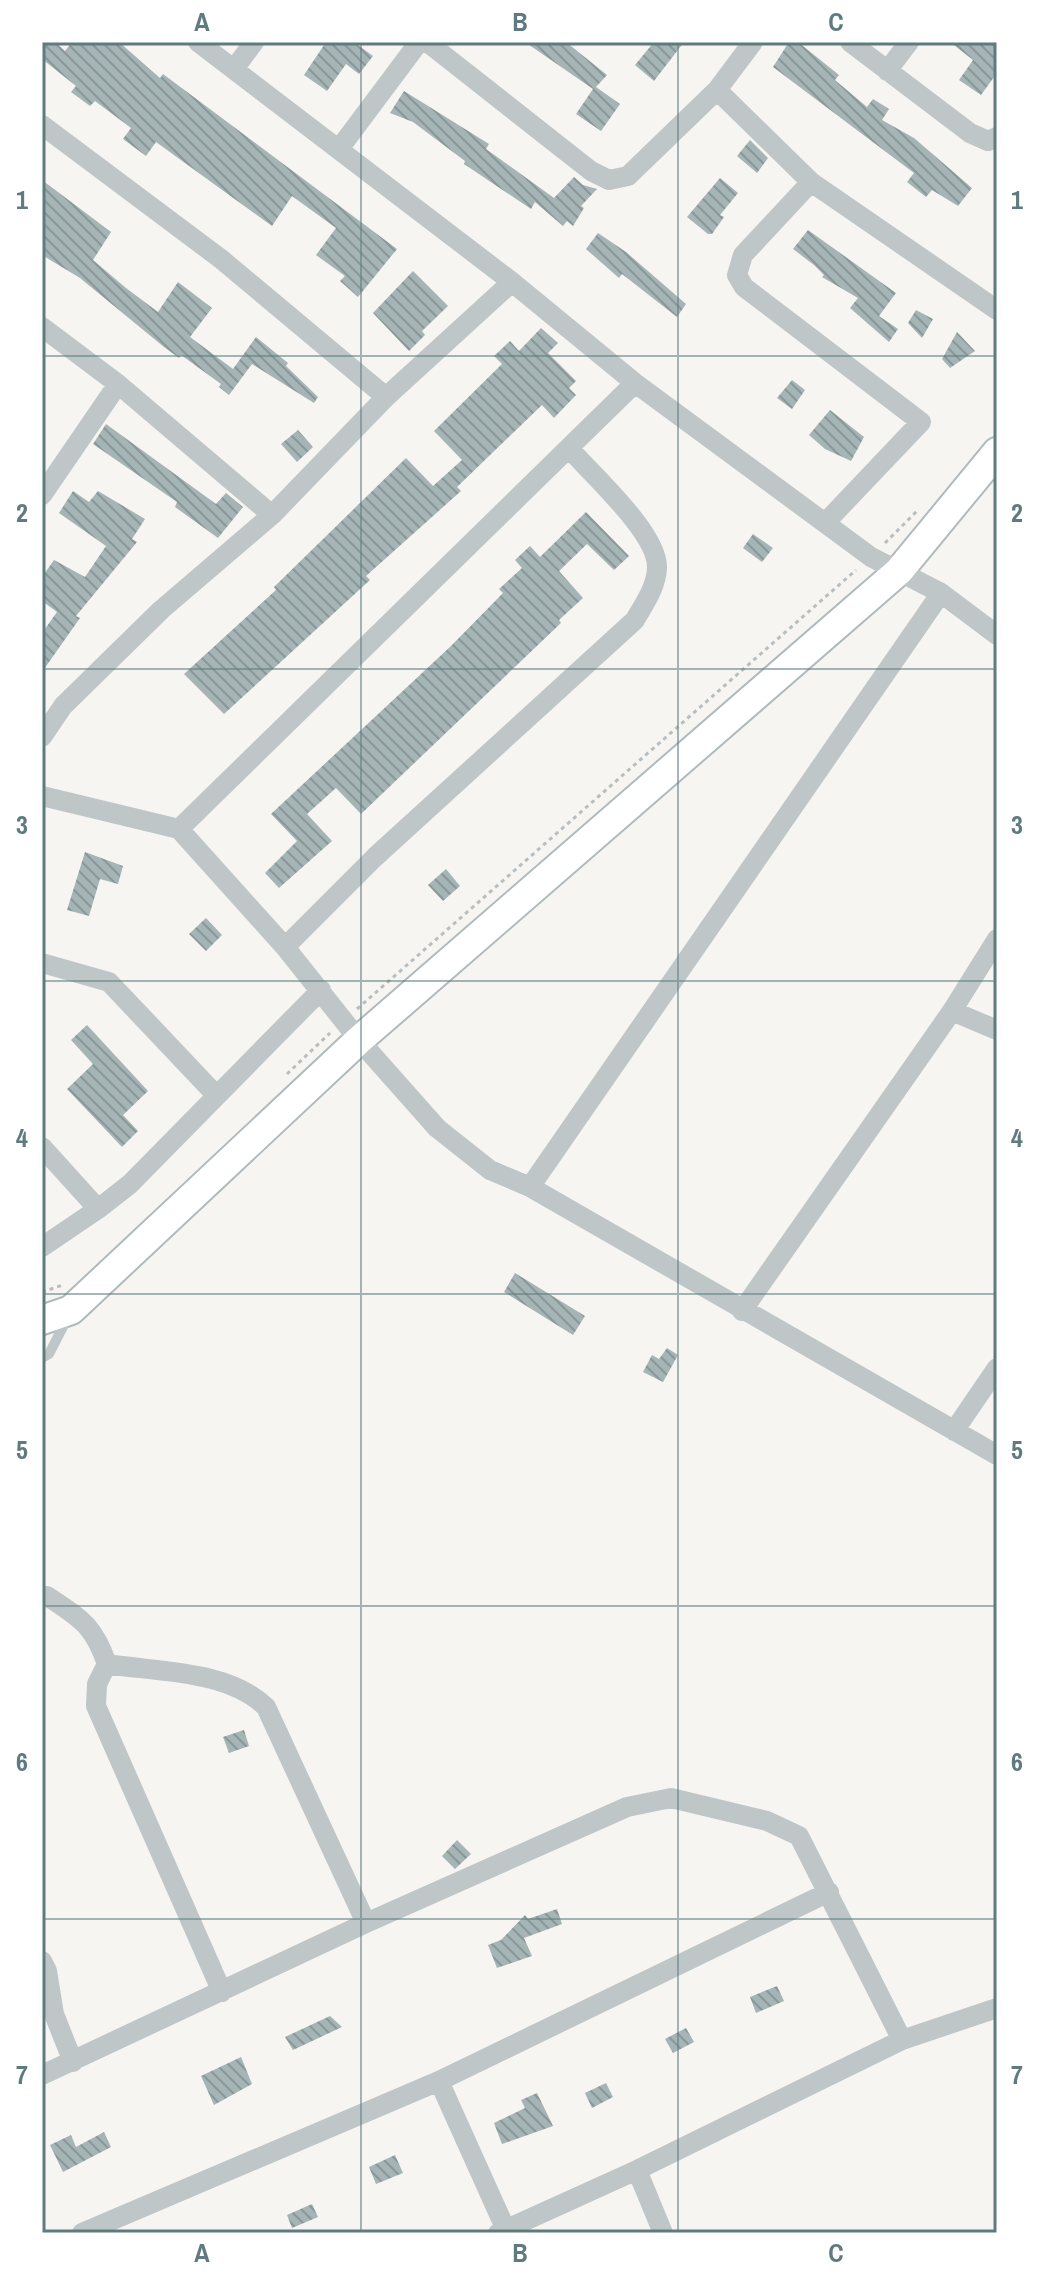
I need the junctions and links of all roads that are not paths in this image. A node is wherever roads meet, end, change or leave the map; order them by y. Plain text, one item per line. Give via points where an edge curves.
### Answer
1 (198, 42) edge
2 (254, 42) edge
3 (419, 42) edge
4 (427, 42) edge
5 (753, 42) edge
6 (850, 42) edge
7 (909, 42) edge
8 (234, 69) junction
9 (887, 71) junction
10 (717, 90) junction
11 (42, 125) edge
12 (997, 137) edge
13 (339, 149) junction
14 (811, 182) junction
15 (512, 282) junction
16 (997, 310) edge
17 (42, 327) edge
18 (635, 383) junction
19 (118, 384) junction
20 (386, 397) junction
21 (569, 448) junction
22 (997, 452) edge
23 (42, 495) edge
24 (272, 515) junction
25 (825, 523) junction
26 (899, 571) junction
27 (941, 593) junction
28 (997, 635) edge
29 (42, 737) edge
30 (42, 796) edge
31 (179, 829) junction
32 (997, 939) edge
33 (285, 947) junction
34 (42, 963) edge
35 (321, 990) junction
36 (952, 1011) junction
37 (997, 1030) edge
38 (359, 1040) junction
39 (215, 1094) junction
40 (42, 1147) edge
41 (530, 1187) junction
42 (98, 1209) junction
43 (42, 1247) edge
44 (71, 1310) junction
45 (742, 1311) junction
46 (42, 1320) edge
47 (42, 1358) edge
48 (997, 1368) edge
49 (954, 1431) junction
50 (997, 1455) edge
51 (42, 1596) edge
52 (107, 1664) junction
53 (829, 1892) junction
54 (366, 1923) junction
55 (42, 1961) edge
56 (222, 1992) junction
57 (997, 2008) edge
58 (902, 2040) junction
59 (73, 2062) junction
60 (42, 2075) edge
61 (439, 2081) junction
62 (637, 2170) junction
63 (502, 2231) edge
64 (82, 2233) edge
65 (663, 2233) edge

1 - 8 street
2 - 8 street
3 - 13 street
4 - 10 street via 609,180 628,176
5 - 10 street
6 - 9 street
7 - 9 street
8 - 13 street
9 - 12 street via 970,133 988,141
10 - 14 street
11 - 20 street via 221,259
13 - 15 street
14 - 16 street
14 - 25 street via 743,255 737,275 744,287 921,422
15 - 18 street
15 - 20 street
17 - 19 street
18 - 21 street
18 - 25 street
19 - 23 street
19 - 24 street
20 - 24 street
21 - 31 street
21 - 33 street via 649,538 657,566 651,592 635,620
22 - 26 street
24 - 29 street via 161,610 63,706
25 - 26 street
26 - 27 street
26 - 38 street
27 - 28 street
27 - 41 street
30 - 31 street
31 - 33 street
32 - 36 street
33 - 35 street
34 - 39 street via 109,982
35 - 38 street
35 - 39 street
36 - 37 street
36 - 45 street
38 - 41 street via 437,1128 490,1170
38 - 44 street
39 - 42 street via 130,1184
40 - 42 street
41 - 45 street
42 - 43 street
44 - 46 street
44 - 47 lane
45 - 49 street
48 - 49 street
49 - 50 street
51 - 52 street via 88,1624
52 - 54 street via 231,1683 266,1707
52 - 56 street via 97,1684 96,1706
53 - 54 street via 799,1836 785,1827 671,1798 627,1807
53 - 58 street
53 - 61 street
54 - 56 street
55 - 59 street via 54,2014
56 - 59 street
57 - 58 street
58 - 62 street
59 - 60 street
61 - 63 street
61 - 64 street
62 - 63 street
62 - 65 street

